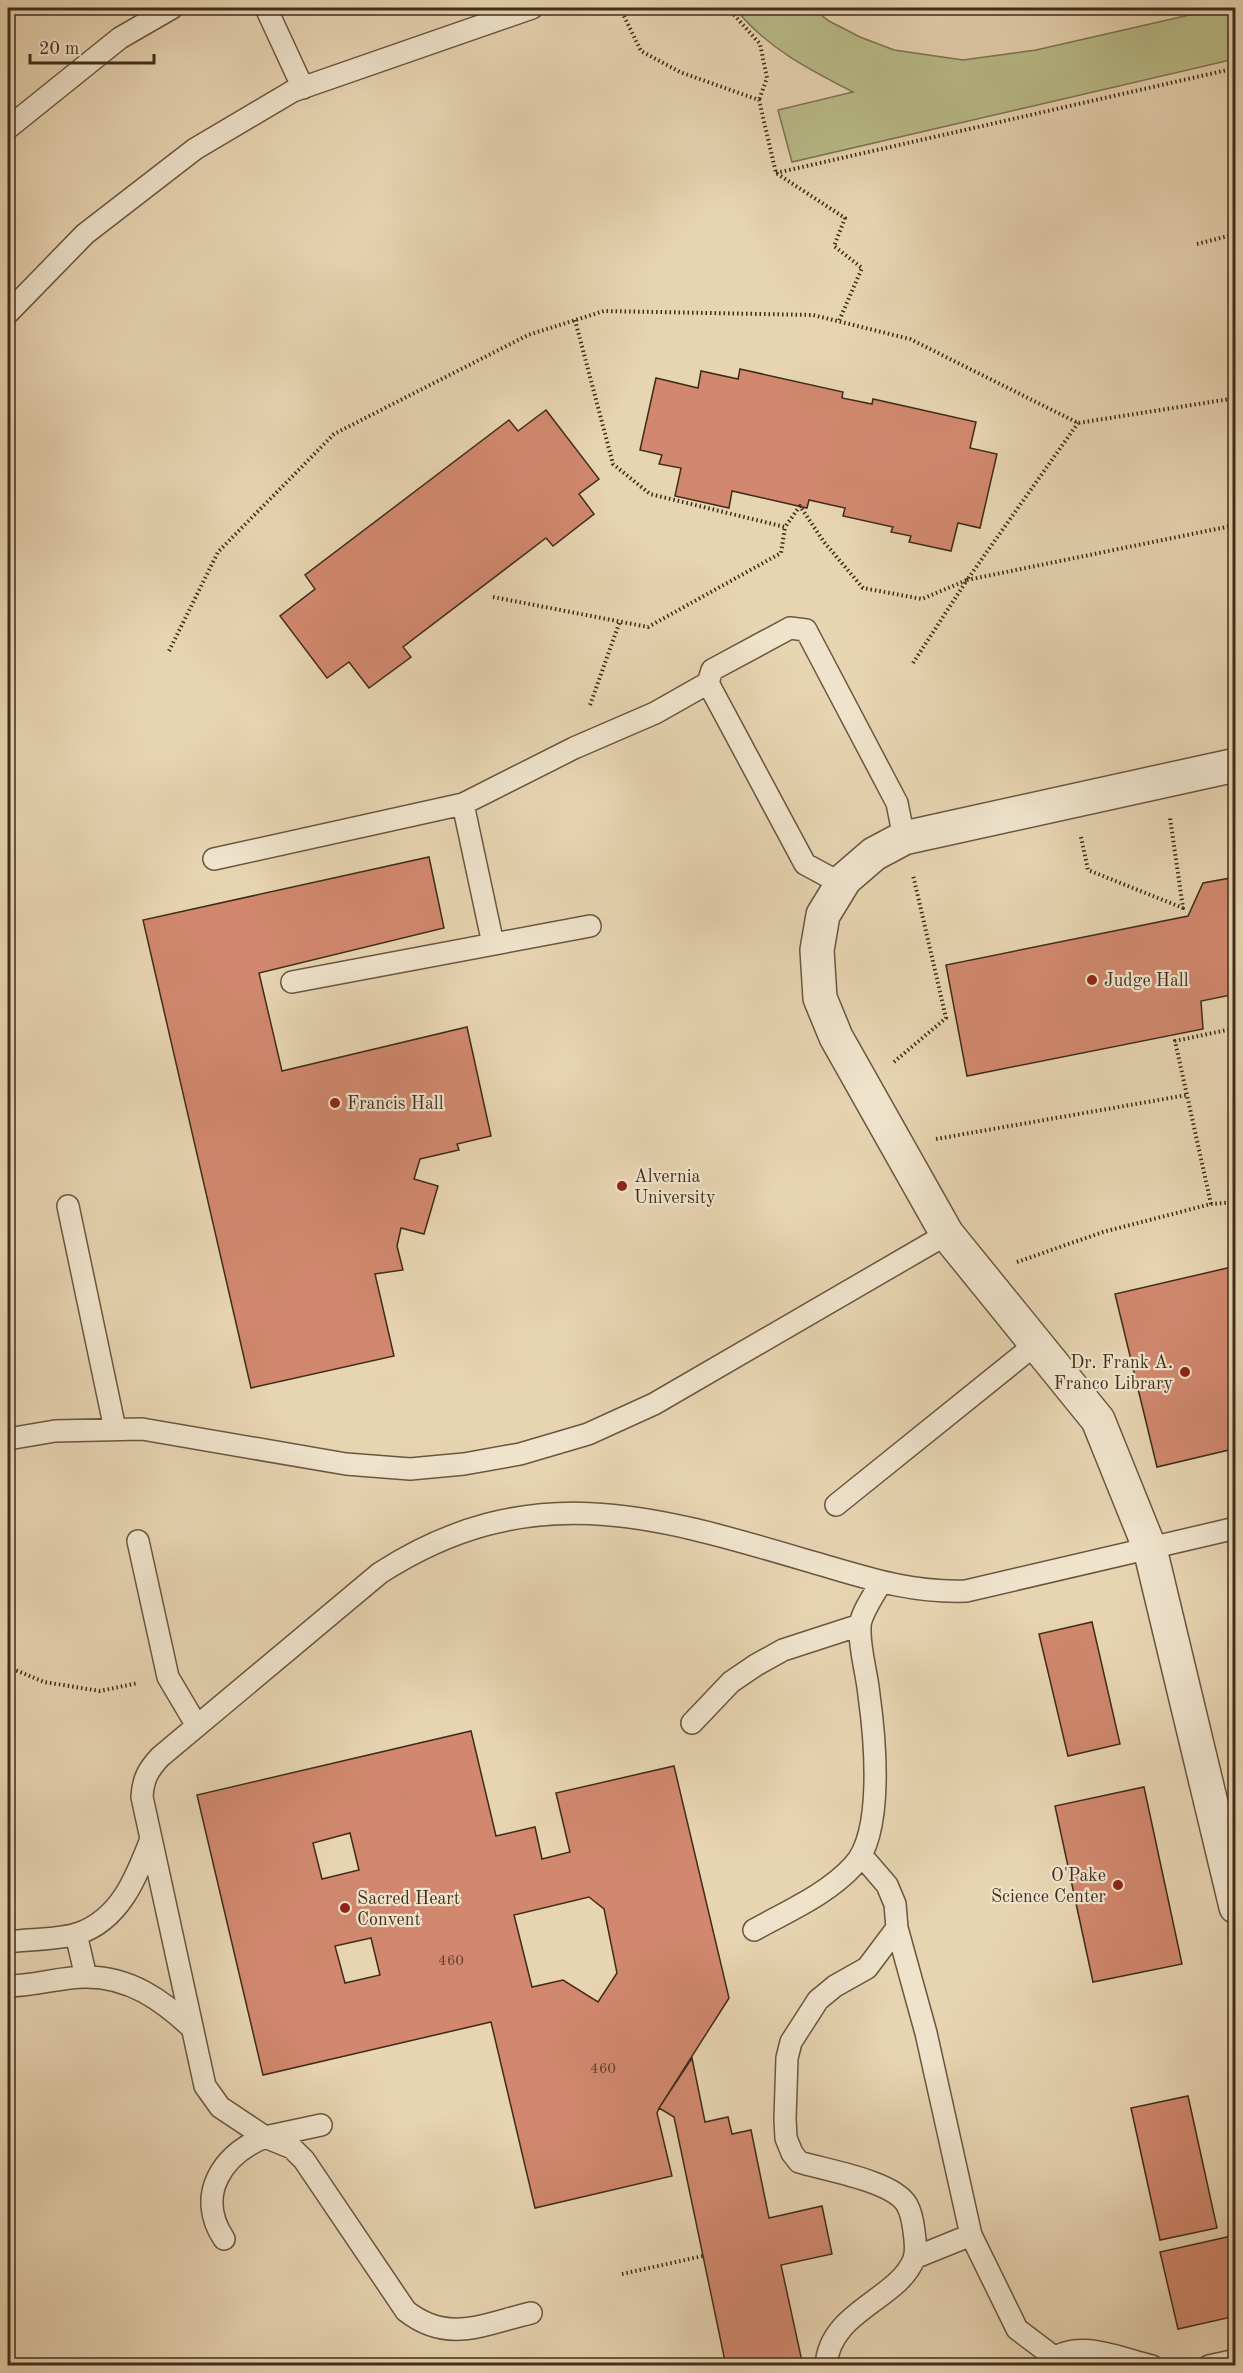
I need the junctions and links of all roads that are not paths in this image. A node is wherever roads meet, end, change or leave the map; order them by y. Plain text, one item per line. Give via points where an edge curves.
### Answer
1 (172, 8) edge
2 (266, 8) edge
3 (532, 8) edge
4 (303, 88) junction
5 (8, 128) edge
6 (8, 313) edge
7 (708, 683) junction
8 (1236, 765) edge
9 (464, 804) junction
10 (904, 838) junction
11 (214, 860) dead end
12 (842, 884) junction
13 (590, 926) dead end
14 (493, 944) junction
15 (292, 982) dead end
16 (68, 1206) dead end
17 (947, 1234) junction
18 (1036, 1344) junction
19 (115, 1429) junction
20 (8, 1439) edge
21 (836, 1505) dead end
22 (1236, 1528) edge
23 (138, 1541) dead end
24 (1150, 1549) junction
25 (881, 1582) junction
26 (860, 1625) junction
27 (692, 1723) dead end
28 (197, 1726) junction
29 (151, 1838) junction
30 (862, 1856) junction
31 (1236, 1907) edge
32 (897, 1928) junction
33 (754, 1929) dead end
34 (76, 1934) junction
35 (8, 1942) edge
36 (86, 1977) junction
37 (8, 1986) edge
38 (192, 2028) junction
39 (321, 2125) dead end
40 (265, 2137) junction
41 (971, 2235) junction
42 (224, 2239) dead end
43 (914, 2258) junction
44 (531, 2313) dead end
45 (1236, 2360) edge
46 (1049, 2361) edge
47 (826, 2366) edge
48 (1152, 2366) edge
49 (1209, 2366) edge

1 - 5 lane via 120,38
2 - 4 lane
3 - 4 lane
4 - 6 lane via 195,149 85,234
7 - 9 lane via 655,713 574,748
7 - 10 lane via 712,670 790,628 806,630 897,803
7 - 12 lane via 805,864
8 - 10 street
9 - 11 lane
9 - 14 lane
10 - 12 street via 873,854
12 - 17 street via 823,915 817,950 820,998 836,1037
13 - 14 lane
14 - 15 lane
16 - 19 lane
17 - 18 street
17 - 19 lane via 654,1404 588,1434 520,1454 410,1468 346,1464 142,1429
18 - 21 lane
18 - 24 street via 1098,1420
19 - 20 lane via 55,1431
22 - 24 lane
23 - 28 lane via 168,1677
24 - 25 lane via 966,1591 914,1590
24 - 31 street
25 - 26 lane
25 - 28 lane via 718,1534 641,1517 567,1513 482,1526 408,1555 380,1573
26 - 27 lane via 783,1650 756,1665 731,1682
26 - 30 lane via 870,1697 874,1802
28 - 29 lane via 160,1757 143,1782 142,1797
29 - 34 lane via 137,1876 121,1902 103,1921
29 - 38 lane
30 - 32 lane via 887,1885 895,1904
30 - 33 lane via 839,1879 810,1899
32 - 41 lane via 926,2033
32 - 43 lane via 867,1968 818,2000 797,2032 787,2058 785,2119 786,2138 799,2162 897,2192 908,2205 916,2243
34 - 35 lane
34 - 36 lane
36 - 37 lane
36 - 38 lane via 138,1989 162,2001
38 - 40 lane via 205,2086 213,2100
39 - 40 lane
40 - 42 lane via 244,2146 220,2172 212,2202
40 - 44 lane via 291,2148 304,2160 406,2311 420,2321 442,2330 458,2331
41 - 43 lane
41 - 46 lane via 1017,2329
43 - 47 lane via 898,2280 853,2316 839,2333 830,2345
45 - 49 lane
46 - 48 lane via 1069,2351 1087,2349

